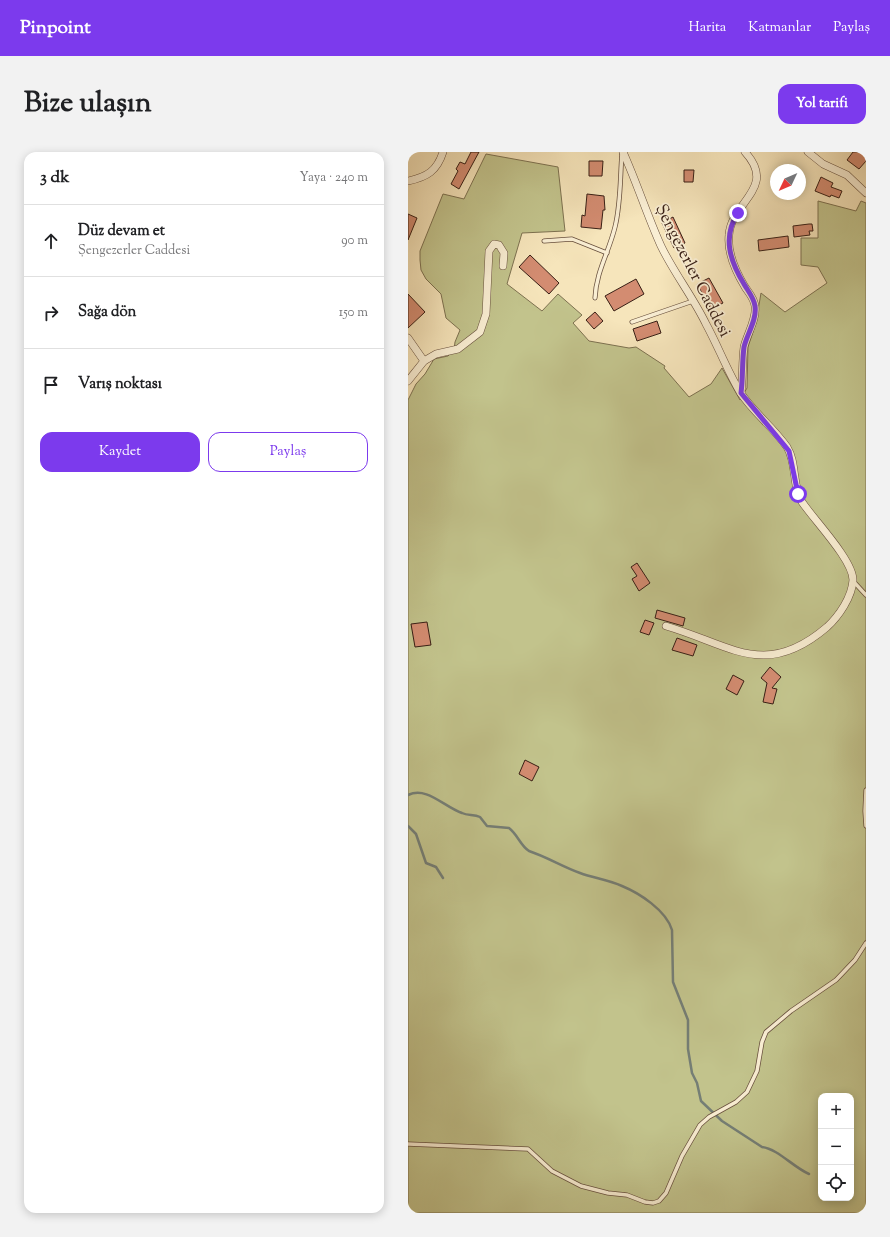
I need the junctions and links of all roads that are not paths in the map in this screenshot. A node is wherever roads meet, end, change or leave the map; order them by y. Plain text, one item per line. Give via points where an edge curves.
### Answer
1 (443, 152) edge
2 (623, 152) edge
3 (745, 152) edge
4 (808, 152) edge
5 (408, 181) edge
6 (866, 193) edge
7 (544, 241) dead end
8 (606, 253) junction
9 (503, 266) dead end
10 (595, 298) dead end
11 (693, 301) junction
12 (632, 322) dead end
13 (408, 338) edge
14 (424, 361) junction
15 (408, 381) edge
16 (741, 393) junction
17 (853, 580) junction
18 (866, 595) edge
19 (666, 626) dead end
20 (866, 790) edge
21 (866, 826) edge
22 (866, 943) edge
23 (408, 1144) edge

1 - 5 street via 436,169 429,175
2 - 8 lane via 616,224
2 - 11 street, Şengezerler Caddesi via 662,247
3 - 16 street via 757,170 757,180 753,192 733,220 728,234 735,268 755,307 744,348
4 - 6 street via 823,164 849,177
7 - 8 lane via 572,239
8 - 10 lane via 596,284
9 - 14 street via 504,253 499,245 494,244 488,250 486,314 480,332 458,348 436,354
11 - 12 lane
11 - 16 street, Şengezerler Caddesi
13 - 14 street
14 - 15 street
16 - 17 street, Şengezerler Caddesi via 786,446 801,500 842,556
17 - 18 lane
17 - 19 street via 842,608 829,625 805,642 775,655 743,653
20 - 21 lane
22 - 23 lane via 855,960 836,980 766,1032 757,1071 746,1092 736,1102 700,1125 682,1156 666,1194 659,1201 645,1202 627,1195 581,1186 552,1171 528,1150

